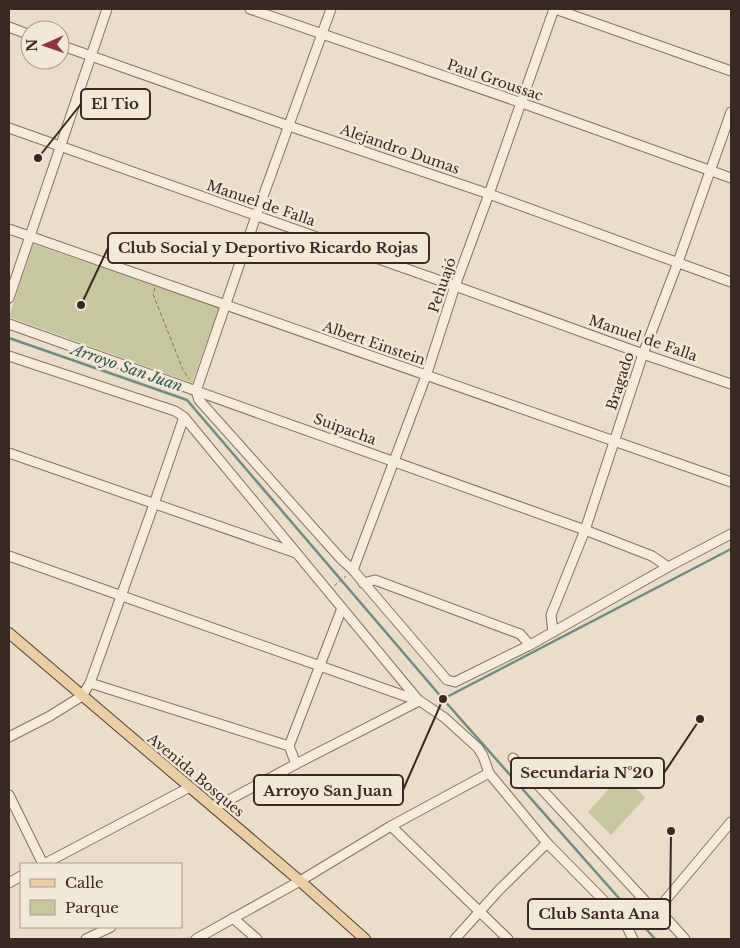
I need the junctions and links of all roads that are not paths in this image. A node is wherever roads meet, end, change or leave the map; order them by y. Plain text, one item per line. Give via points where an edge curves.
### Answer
1 (107, 9) edge
2 (250, 9) edge
3 (331, 9) edge
4 (555, 9) edge
5 (322, 34) junction
6 (70, 48) edge
7 (92, 56) junction
8 (731, 71) edge
9 (522, 103) junction
10 (731, 112) edge
11 (289, 126) junction
12 (9, 128) edge
13 (61, 147) junction
14 (710, 171) junction
15 (731, 178) edge
16 (489, 194) junction
17 (256, 216) junction
18 (9, 229) edge
19 (30, 237) junction
20 (678, 262) junction
21 (731, 282) edge
22 (456, 286) junction
23 (9, 298) edge
24 (226, 305) junction
25 (9, 324) edge
26 (643, 354) junction
27 (9, 356) edge
28 (426, 376) junction
29 (731, 384) edge
30 (196, 391) junction
31 (184, 417) junction
32 (615, 441) junction
33 (9, 453) edge
34 (394, 462) junction
35 (731, 482) edge
36 (154, 504) junction
37 (585, 530) junction
38 (731, 534) edge
39 (296, 553) junction
40 (9, 556) edge
41 (668, 567) junction
42 (350, 573) junction
43 (363, 583) junction
44 (121, 595) junction
45 (342, 608) junction
46 (9, 632) edge
47 (553, 632) junction
48 (530, 645) junction
49 (320, 666) junction
50 (90, 683) junction
51 (82, 696) junction
52 (418, 700) junction
53 (9, 737) edge
54 (289, 746) junction
55 (514, 758) dead end
56 (296, 764) junction
57 (489, 773) junction
58 (190, 787) junction
59 (9, 795) edge
60 (214, 808) junction
61 (731, 822) edge
62 (391, 826) junction
63 (547, 843) junction
64 (43, 863) edge
65 (46, 863) edge
66 (20, 877) edge
67 (300, 881) junction
68 (9, 883) edge
69 (658, 909) junction
70 (479, 912) junction
71 (233, 918) junction
72 (109, 928) edge
73 (86, 939) edge
74 (196, 939) edge
75 (257, 939) edge
76 (365, 939) edge
77 (455, 939) edge
78 (508, 939) edge
79 (633, 939) edge
80 (685, 939) edge

1 - 7 street
2 - 5 street, Paul Groussac
3 - 5 street
4 - 8 street
4 - 9 street, Pehuajó
5 - 9 street, Paul Groussac
5 - 11 street
6 - 7 street, Alejandro Dumas
7 - 11 street, Alejandro Dumas
7 - 13 street
9 - 14 street, Paul Groussac
9 - 16 street, Pehuajó
10 - 14 street, Bragado
11 - 16 street, Alejandro Dumas
11 - 17 street
12 - 13 street, Manuel de Falla
13 - 17 street, Manuel de Falla
13 - 19 street
14 - 15 street, Paul Groussac
14 - 20 street, Bragado
16 - 20 street, Alejandro Dumas
16 - 22 street, Pehuajó
17 - 22 street, Manuel de Falla
17 - 24 street
18 - 19 street, Albert Einstein
19 - 23 street
19 - 24 street, Albert Einstein
20 - 21 street, Alejandro Dumas
20 - 26 street, Bragado
22 - 26 street, Manuel de Falla
22 - 28 street, Pehuajó
24 - 28 street, Albert Einstein
24 - 30 street
25 - 30 street, Suipacha
26 - 29 street, Manuel de Falla
26 - 32 street, Bragado
27 - 31 street via 175,411
28 - 32 street, Albert Einstein
28 - 34 street, Pehuajó
30 - 34 street, Suipacha
30 - 42 street via 199,400
31 - 36 street
31 - 39 street
32 - 35 street, Albert Einstein
32 - 37 street, Bragado
33 - 36 street
34 - 37 street, Suipacha
34 - 42 street, Pehuajó
36 - 39 street
36 - 44 street
37 - 41 street, Suipacha via 652,556
37 - 47 street, Bragado via 551,615
38 - 41 street
39 - 45 street
40 - 44 street
41 - 47 street
42 - 43 street
43 - 48 street via 375,580 520,634
43 - 48 street via 447,680 455,682
44 - 49 street
44 - 50 street
45 - 49 street
45 - 52 street
46 - 51 main road, Avenida Bosques
47 - 48 street
49 - 52 street
49 - 54 street
50 - 51 street
50 - 54 street
51 - 53 street
51 - 58 main road, Avenida Bosques
52 - 56 street
52 - 57 street via 445,718 478,748
54 - 56 street
55 - 69 street via 647,903
56 - 60 street
57 - 62 street
57 - 63 street
58 - 60 main road, Avenida Bosques
58 - 65 street
59 - 64 street
60 - 67 main road, Avenida Bosques
61 - 69 street
62 - 67 street
62 - 70 street
63 - 70 street
63 - 79 street via 624,921
66 - 68 street
67 - 71 street
67 - 76 main road, Avenida Bosques
69 - 80 street
70 - 77 street
70 - 78 street
71 - 74 street
71 - 75 street
72 - 73 street

